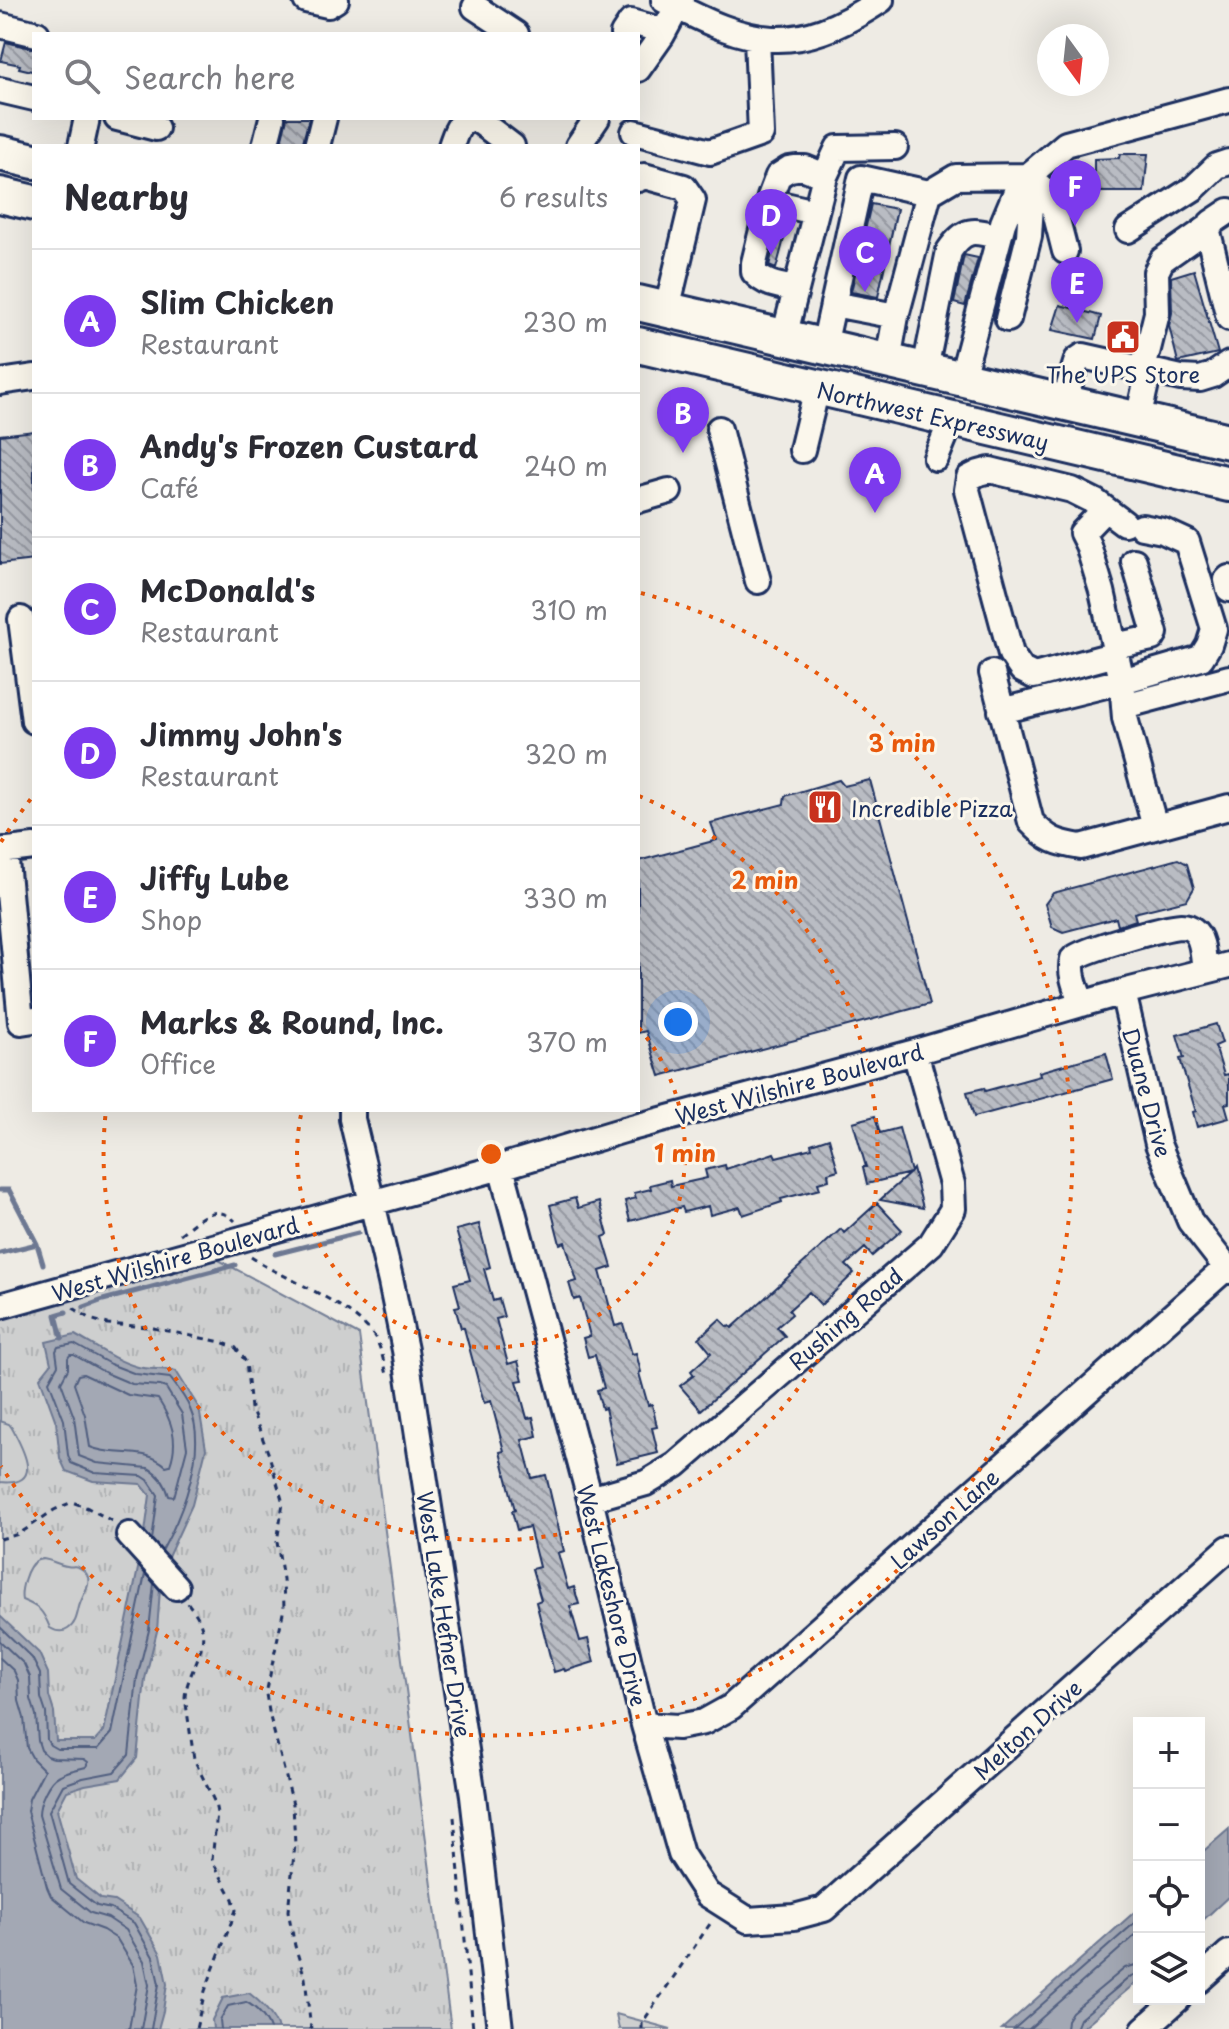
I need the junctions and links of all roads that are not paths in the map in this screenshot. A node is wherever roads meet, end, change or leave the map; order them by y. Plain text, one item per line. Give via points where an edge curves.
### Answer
1 (306, 0) edge
2 (336, 0) edge
3 (881, 0) edge
4 (674, 2) edge
5 (475, 7) dead end
6 (0, 25) edge
7 (664, 31) junction
8 (513, 32) edge
9 (624, 32) edge
10 (32, 33) edge
11 (757, 38) junction
12 (640, 66) edge
13 (0, 90) edge
14 (32, 98) edge
15 (1229, 100) edge
16 (87, 120) edge
17 (272, 120) edge
18 (324, 120) edge
19 (465, 120) edge
20 (478, 120) edge
21 (596, 120) edge
22 (634, 132) dead end
23 (81, 144) edge
24 (266, 144) edge
25 (318, 144) edge
26 (452, 144) edge
27 (509, 144) edge
28 (583, 144) edge
29 (895, 147) dead end
30 (0, 153) edge
31 (32, 161) edge
32 (1229, 162) edge
33 (640, 176) edge
34 (825, 176) junction
35 (1028, 176) junction
36 (929, 193) junction
37 (0, 195) edge
38 (32, 203) edge
39 (785, 205) dead end
40 (1229, 211) edge
41 (815, 212) junction
42 (1209, 227) junction
43 (1128, 230) dead end
44 (999, 237) junction
45 (1065, 251) dead end
46 (796, 289) junction
47 (833, 304) junction
48 (652, 306) edge
49 (896, 316) junction
50 (1229, 318) edge
51 (1008, 319) dead end
52 (935, 322) junction
53 (974, 332) junction
54 (784, 337) junction
55 (640, 345) edge
56 (824, 346) junction
57 (705, 360) junction
58 (888, 360) junction
59 (1229, 364) edge
60 (925, 369) junction
61 (1146, 370) junction
62 (32, 377) edge
63 (962, 377) junction
64 (0, 382) edge
65 (817, 388) junction
66 (1064, 402) junction
67 (952, 419) junction
68 (1138, 419) junction
69 (719, 429) dead end
70 (1227, 439) edge
71 (802, 450) dead end
72 (936, 458) dead end
73 (1229, 484) edge
74 (640, 486) edge
75 (640, 499) edge
76 (1124, 520) junction
77 (1134, 561) dead end
78 (1229, 578) edge
79 (758, 581) dead end
80 (1229, 589) edge
81 (18, 619) edge
82 (1115, 650) junction
83 (992, 673) dead end
84 (1034, 676) junction
85 (1229, 678) edge
86 (1122, 681) junction
87 (1041, 701) junction
88 (1124, 706) junction
89 (32, 708) edge
90 (1001, 711) junction
91 (1229, 807) edge
92 (1155, 827) junction
93 (32, 847) edge
94 (3, 850) edge
95 (1217, 968) edge
96 (1123, 992) junction
97 (1082, 1004) junction
98 (32, 1020) edge
99 (915, 1052) junction
100 (352, 1112) edge
101 (501, 1167) junction
102 (372, 1203) junction
103 (1228, 1269) edge
104 (0, 1306) edge
105 (590, 1499) junction
106 (129, 1535) road end
107 (1229, 1548) edge
108 (176, 1587) road end
109 (644, 1725) junction
110 (824, 1909) joint
111 (1229, 1953) edge
112 (1205, 1975) edge
113 (1171, 2005) edge
114 (500, 2029) edge
115 (1144, 2029) edge

1 - 2 street via 328,5
3 - 11 street via 815,34
4 - 7 street
4 - 11 street via 718,26
5 - 8 street
6 - 10 street
7 - 9 street via 631,22
7 - 12 street
11 - 22 street via 761,134 710,152
13 - 14 street
15 - 35 street via 1066,144
16 - 23 street
17 - 24 street
18 - 25 street
19 - 26 street
20 - 27 street
21 - 28 street
29 - 34 street via 838,148
30 - 31 highway
32 - 43 street
33 - 48 street via 684,187 693,200
34 - 41 street
34 - 46 street via 805,168 789,169 778,176 770,197 754,272 771,284
35 - 36 street via 956,177
35 - 44 street
35 - 45 street via 1051,196
35 - 51 street via 1029,236
36 - 47 street via 861,178
36 - 49 street
37 - 38 highway
39 - 41 street
40 - 42 street
41 - 46 street
42 - 50 street
42 - 61 street via 1159,265
44 - 52 street via 967,232 956,241 949,251
44 - 53 street
46 - 54 street
47 - 49 street
47 - 56 street
48 - 54 highway, Northwest Expressway
49 - 58 street
52 - 53 street
52 - 60 street
53 - 63 street
54 - 56 highway, Northwest Expressway
55 - 57 highway, Northwest Expressway
56 - 57 highway via 816,356 799,362
56 - 58 highway, Northwest Expressway
57 - 65 highway, Northwest Expressway
58 - 60 highway, Northwest Expressway
59 - 61 street via 1200,379
60 - 63 highway, Northwest Expressway
60 - 65 highway via 832,378
61 - 66 street via 1081,357
61 - 68 street
62 - 64 street
63 - 66 highway, Northwest Expressway
65 - 67 highway, Northwest Expressway
65 - 71 street
66 - 68 highway, Northwest Expressway
67 - 72 street
67 - 73 highway, Northwest Expressway
68 - 70 highway, Northwest Expressway
69 - 79 street
74 - 75 street via 667,485
76 - 82 street via 1082,533
76 - 84 street via 1072,490 990,470 969,478 967,490 1011,654
76 - 86 street via 1187,542 1214,629 1201,658
77 - 82 street via 1155,633
78 - 80 street
81 - 89 street
82 - 84 street
82 - 86 street
83 - 90 street
84 - 87 street
85 - 88 street
86 - 87 street
86 - 88 street
87 - 90 street
88 - 92 street
90 - 92 street via 1031,822 1044,835 1081,847
91 - 92 street
93 - 94 street
94 - 98 street via 21,1022
95 - 96 street, West Wilshire Boulevard
95 - 97 street via 1195,930 1185,926 1157,931 1073,959
96 - 97 street, West Wilshire Boulevard
96 - 103 street, Duane Drive via 1158,1144 1190,1221
97 - 99 street, West Wilshire Boulevard
99 - 101 street, West Wilshire Boulevard
99 - 105 street, Rushing Road via 952,1184 953,1209 931,1244 676,1465 646,1483
100 - 102 street, West Lake Hefner Drive
101 - 102 street, West Wilshire Boulevard
101 - 105 street, West Lakeshore Drive
102 - 104 street, West Wilshire Boulevard
102 - 114 street, West Lake Hefner Drive via 405,1350 430,1511 473,1796
103 - 109 street, Lawson Lane via 731,1707 704,1722
105 - 109 street, West Lakeshore Drive
106 - 108 street
107 - 110 street, Melton Drive
109 - 110 street, West Lakeshore Drive via 681,1854 707,1894 748,1920
111 - 112 street
113 - 115 street

